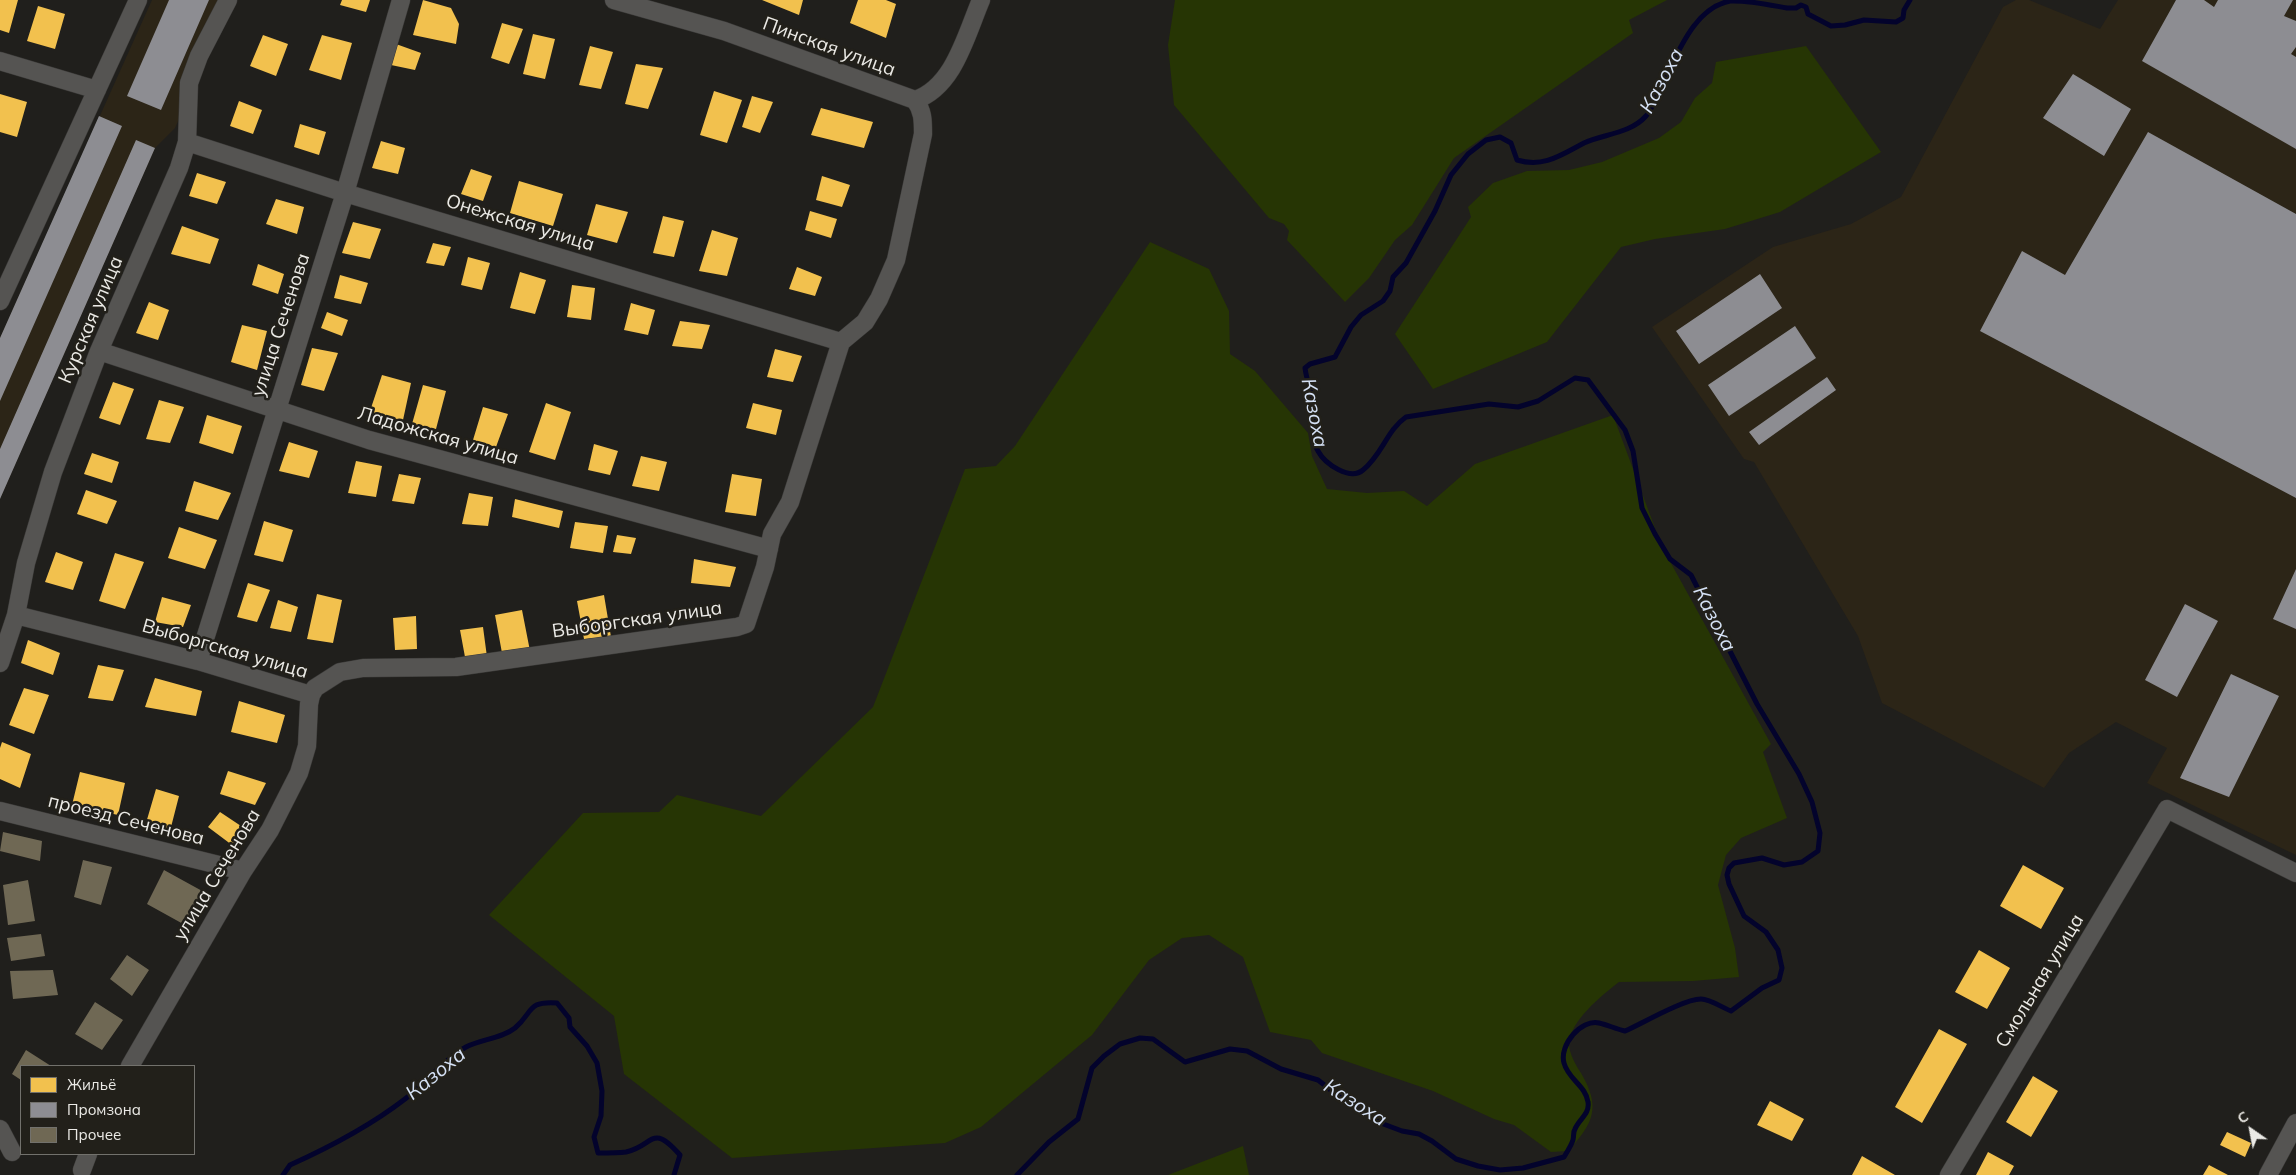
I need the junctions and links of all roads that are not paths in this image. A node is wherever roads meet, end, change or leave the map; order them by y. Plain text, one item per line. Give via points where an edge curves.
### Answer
1 (138, 0) edge
2 (228, 0) edge
3 (401, 0) edge
4 (614, 0) edge
5 (981, 0) edge
6 (0, 61) edge
7 (97, 90) junction
8 (914, 100) junction
9 (187, 142) junction
10 (345, 192) junction
11 (0, 301) edge
12 (841, 342) junction
13 (100, 351) junction
14 (276, 410) junction
15 (769, 549) junction
16 (16, 615) junction
17 (198, 662) junction
18 (0, 663) edge
19 (311, 695) junction
20 (0, 811) edge
21 (243, 871) junction
22 (2296, 873) edge
23 (131, 1065) edge
24 (2296, 1123) edge
25 (0, 1129) edge
26 (12, 1152) dead end
27 (1950, 1175) edge
28 (2268, 1175) edge

1 - 7 street
2 - 9 street, Курская улица via 199,56 189,84
3 - 10 street, улица Сеченова
4 - 8 street, Пинская улица via 724,31
5 - 8 street via 953,66 933,92
6 - 7 street
7 - 11 street
8 - 12 street via 921,108 923,134 896,260 865,322
9 - 10 street, Онежская улица
9 - 13 street, Курская улица via 180,168
10 - 12 street, Онежская улица
10 - 14 street, улица Сеченова
12 - 15 street, Выборгская улица via 790,502 772,534
13 - 14 street, Ладожская улица
13 - 16 street, Курская улица via 53,472 26,563
14 - 15 street, Ладожская улица via 369,440
14 - 17 street, улица Сеченова
15 - 19 street, Выборгская улица via 746,624 737,627 456,667 363,668 340,672 315,688
16 - 17 street, Выборгская улица
16 - 18 street, Курская улица
17 - 19 street, Выборгская улица
19 - 21 street, улица Сеченова via 307,746 299,773 270,830
20 - 21 street, проезд Сеченова
21 - 23 street, улица Сеченова
22 - 27 street, Смольная улица via 2166,808
24 - 28 street
25 - 26 street

